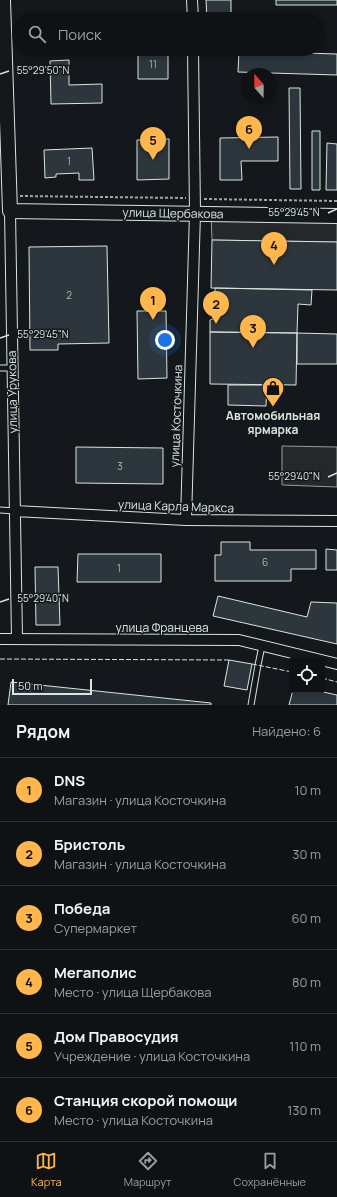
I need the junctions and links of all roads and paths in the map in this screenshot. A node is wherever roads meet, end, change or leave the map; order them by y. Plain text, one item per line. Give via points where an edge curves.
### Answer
1 (3, 0) edge
2 (192, 0) edge
3 (193, 12) edge
4 (193, 56) edge
5 (9, 196) junction
6 (195, 198) junction
7 (337, 201) edge
8 (7, 211) junction
9 (195, 213) junction
10 (337, 216) edge
11 (0, 368) edge
12 (12, 368) junction
13 (0, 510) edge
14 (15, 512) junction
15 (186, 520) junction
16 (337, 521) edge
17 (0, 640) edge
18 (17, 640) junction
19 (262, 646) junction
20 (337, 664) edge
21 (251, 705) edge

1 - 5 street, улица Урукова
2 - 3 street
4 - 6 street, улица Косточкина
5 - 6 path
5 - 8 street, улица Урукова
6 - 7 path
6 - 9 street, улица Косточкина
8 - 9 street, улица Щербакова
8 - 12 street, улица Урукова
9 - 10 street, улица Щербакова
9 - 15 street, улица Косточкина
11 - 12 lane
12 - 14 street, улица Урукова
13 - 14 lane
14 - 15 street, улица Карла Маркса
14 - 18 street, улица Урукова
15 - 16 street, улица Карла Маркса
17 - 18 street, улица Францева
18 - 19 street, улица Францева via 239,640
19 - 20 street, улица Францева
19 - 21 lane

